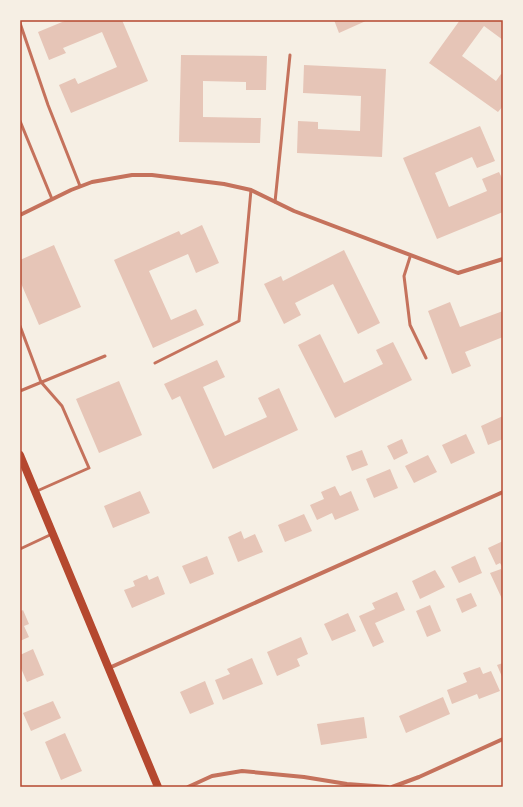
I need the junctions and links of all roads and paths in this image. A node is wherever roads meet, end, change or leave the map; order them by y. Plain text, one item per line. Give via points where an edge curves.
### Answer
1 (20, 23) edge
2 (290, 56) dead end
3 (20, 121) edge
4 (80, 186) junction
5 (251, 190) junction
6 (52, 199) junction
7 (275, 202) junction
8 (20, 215) edge
9 (410, 257) junction
10 (503, 259) edge
11 (20, 326) edge
12 (105, 356) dead end
13 (426, 358) dead end
14 (155, 363) dead end
15 (41, 382) junction
16 (20, 391) edge
17 (20, 455) edge
18 (35, 492) junction
19 (503, 492) edge
20 (52, 534) junction
21 (20, 549) edge
22 (108, 669) junction
23 (503, 739) edge
24 (158, 787) edge
25 (188, 787) edge
26 (388, 787) edge
27 (392, 787) edge

1 - 4 lane via 48,105
2 - 7 lane
3 - 6 lane
4 - 5 street via 109,178 152,175
4 - 6 street
5 - 7 street
5 - 14 lane via 239,322
6 - 8 street
7 - 9 street
9 - 10 street via 458,273
9 - 13 lane via 404,276 410,325
11 - 15 lane
12 - 15 lane
15 - 16 lane
15 - 18 lane via 62,406 89,468
17 - 18 main road
18 - 20 main road
19 - 22 street
20 - 21 lane
20 - 22 main road
22 - 24 main road
23 - 27 street
25 - 26 street via 212,776 242,771

